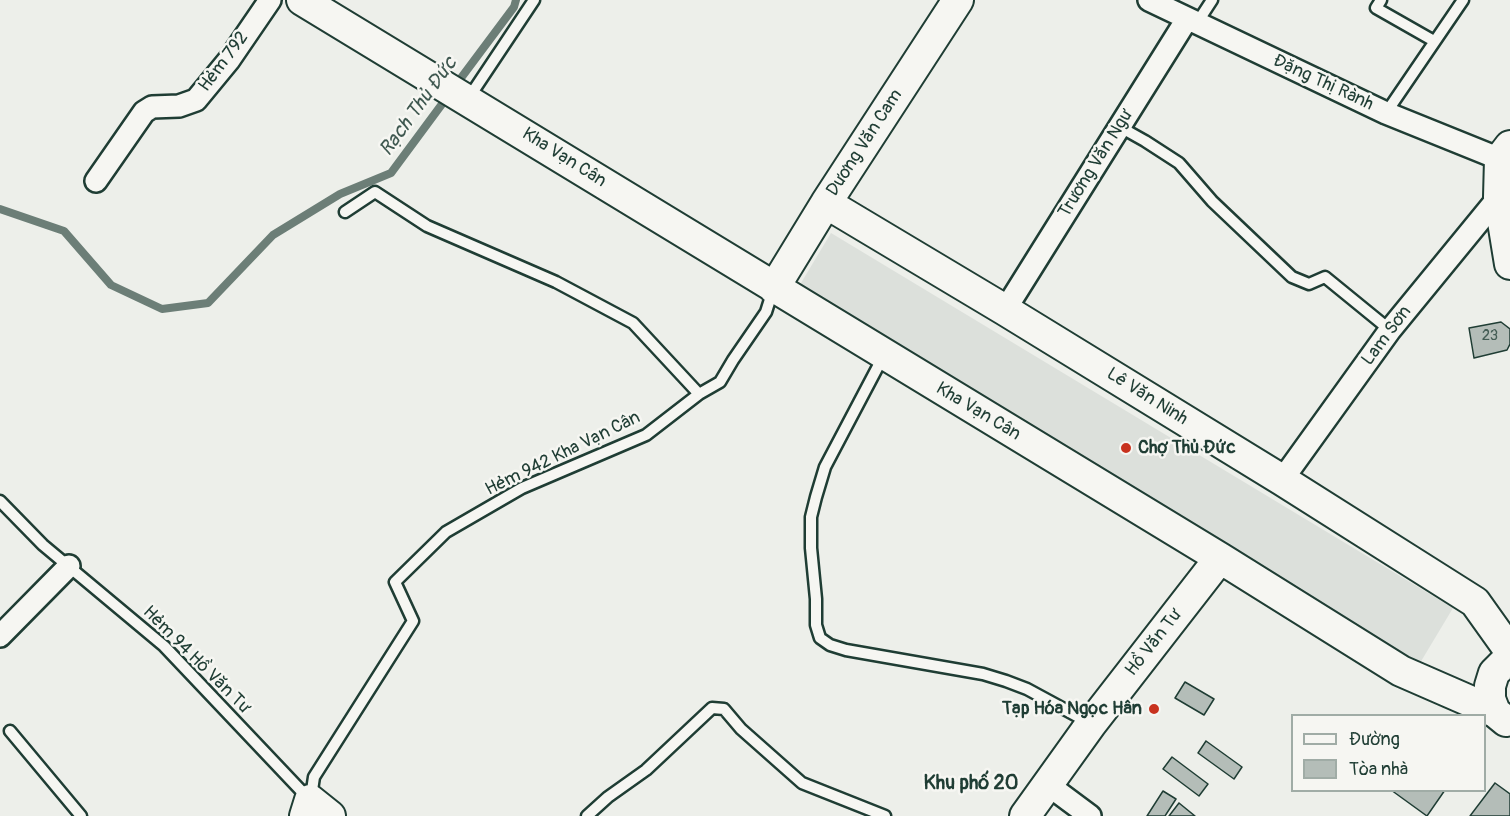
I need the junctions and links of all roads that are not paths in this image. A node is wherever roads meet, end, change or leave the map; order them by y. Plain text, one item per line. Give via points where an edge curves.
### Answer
1 (270, 0) edge
2 (302, 0) edge
3 (534, 0) edge
4 (958, 0) edge
5 (1149, 0) edge
6 (1212, 0) edge
7 (1381, 0) edge
8 (1463, 0) edge
9 (1192, 21) junction
10 (1434, 41) junction
11 (468, 99) junction
12 (1386, 113) junction
13 (1120, 127) junction
14 (1505, 153) edge
15 (96, 181) dead end
16 (1499, 197) junction
17 (826, 203) junction
18 (345, 212) dead end
19 (1510, 264) edge
20 (774, 288) junction
21 (1005, 310) junction
22 (1390, 330) junction
23 (884, 354) junction
24 (699, 394) junction
25 (1282, 480) junction
26 (0, 501) edge
27 (1220, 558) junction
28 (69, 566) junction
29 (0, 636) edge
30 (1510, 651) edge
31 (1510, 661) edge
32 (1503, 718) edge
33 (1091, 724) junction
34 (10, 731) dead end
35 (1047, 784) junction
36 (315, 811) edge
37 (81, 816) edge
38 (587, 816) edge
39 (885, 816) edge
40 (1025, 816) edge
41 (1090, 816) edge

1 - 15 street, Hẻm 792 via 229,60 195,100 178,106 152,107 144,112
2 - 11 main road, Kha Vạn Cân
3 - 11 lane
4 - 17 main road, Dương Văn Cam
5 - 9 street, Đặng Thị Rành
6 - 9 lane
7 - 10 lane via 1376,8
8 - 10 lane
9 - 12 street, Đặng Thị Rành
9 - 13 street, Trương Văn Ngư
10 - 12 lane
11 - 20 main road, Kha Vạn Cân
12 - 14 street, Đặng Thị Rành
13 - 21 street, Trương Văn Ngư
13 - 22 lane via 1179,163 1212,201 1292,277 1309,284 1325,277
14 - 16 main road
16 - 19 main road
16 - 22 street, Lam Sơn
17 - 20 main road, Dương Văn Cam
17 - 21 main road, Lê Văn Ninh
18 - 24 lane via 375,192 427,226 556,282 633,324
20 - 23 main road, Kha Vạn Cân
20 - 24 lane, Hẻm 942 Kha Vạn Cân via 766,312 720,382
21 - 25 main road, Lê Văn Ninh
22 - 25 street, Lam Sơn
23 - 27 main road, Kha Vạn Cân
23 - 33 lane via 825,467 816,497 811,548 820,638 846,650 1006,681 1027,688
24 - 36 lane, Hẻm 942 Kha Vạn Cân via 646,435 522,488 446,532 395,582 413,621 314,777
25 - 30 main road, Lê Văn Ninh via 1475,602
26 - 28 lane, Hẻm 94 Hồ Văn Tư
27 - 32 main road, Kha Vạn Cân via 1401,671
27 - 33 main road, Hồ Văn Tư
28 - 29 street
28 - 36 lane, Hẻm 94 Hồ Văn Tư via 164,646
31 - 32 main road via 1494,674 1490,686 1490,699
33 - 35 main road, Hồ Văn Tư
34 - 37 lane
35 - 40 main road, Hồ Văn Tư
35 - 41 street
38 - 39 lane via 646,770 712,708 724,709 802,783

